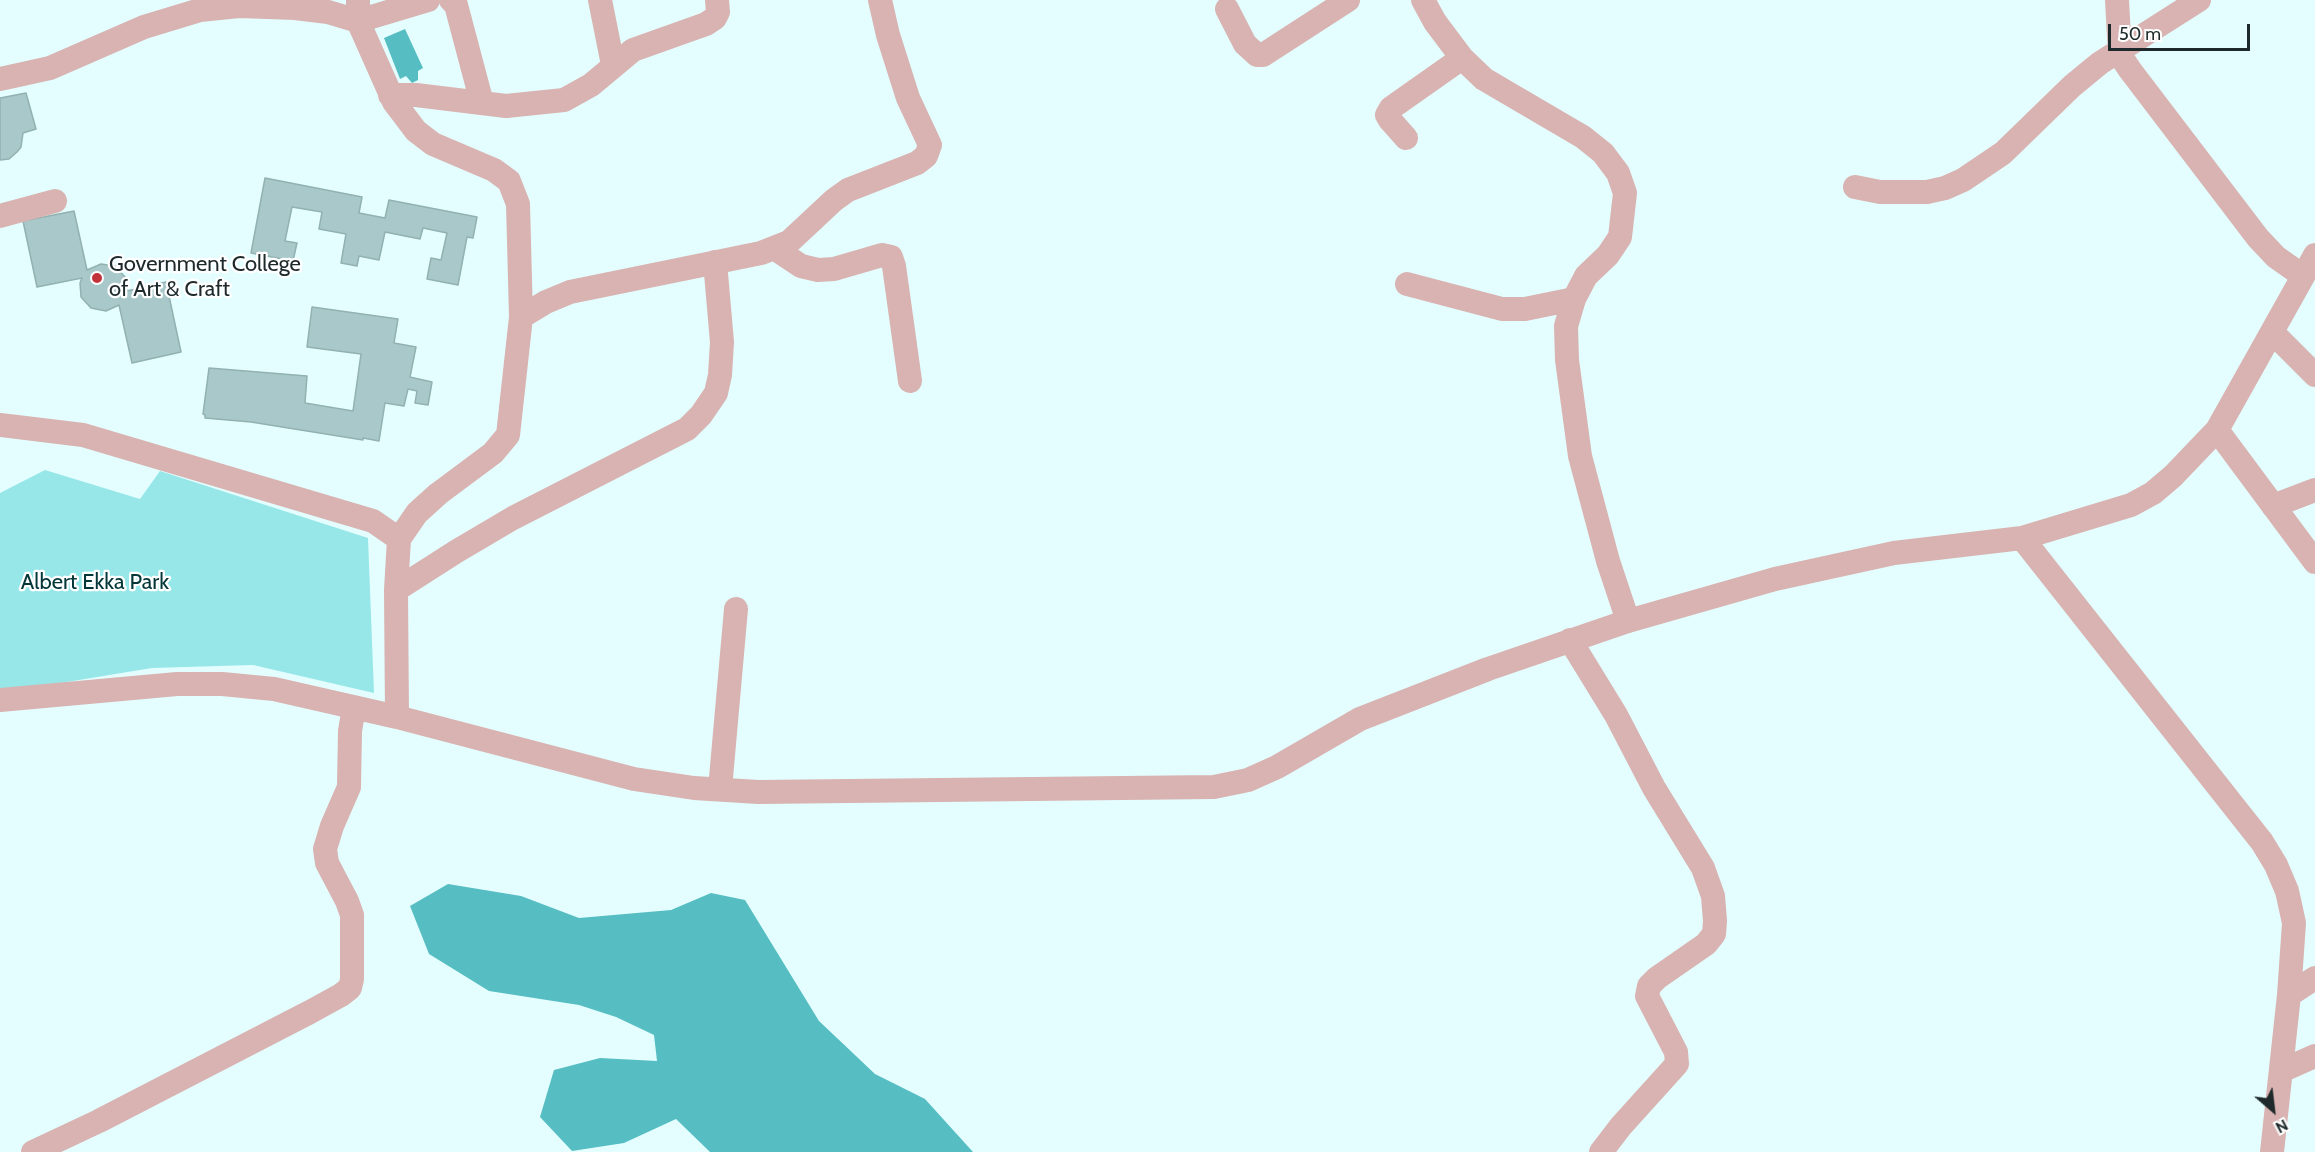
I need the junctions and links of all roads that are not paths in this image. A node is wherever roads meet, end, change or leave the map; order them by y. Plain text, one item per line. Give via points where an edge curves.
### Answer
1 (428, 0) edge
2 (451, 0) edge
3 (600, 0) edge
4 (717, 0) edge
5 (1348, 0) edge
6 (1423, 0) edge
7 (2117, 0) edge
8 (2199, 0) edge
9 (885, 1) edge
10 (1227, 9) dead end
11 (358, 10) edge
12 (2120, 50) junction
13 (1462, 58) junction
14 (613, 65) junction
15 (0, 79) edge
16 (390, 95) junction
17 (482, 103) junction
18 (1406, 138) dead end
19 (1856, 188) dead end
20 (55, 201) dead end
21 (0, 216) edge
22 (774, 248) junction
23 (2315, 255) edge
24 (715, 262) junction
25 (2303, 276) junction
26 (1407, 284) dead end
27 (1574, 299) junction
28 (521, 317) junction
29 (2272, 332) junction
30 (2315, 375) edge
31 (910, 381) dead end
32 (0, 424) edge
33 (2217, 430) junction
34 (2315, 490) edge
35 (2273, 506) junction
36 (2022, 538) junction
37 (399, 539) junction
38 (2315, 562) edge
39 (396, 590) junction
40 (736, 609) dead end
41 (1628, 621) junction
42 (1570, 640) junction
43 (0, 700) edge
44 (354, 707) junction
45 (397, 717) junction
46 (720, 789) junction
47 (2315, 978) edge
48 (2289, 995) junction
49 (2315, 1056) edge
50 (2281, 1071) junction
51 (33, 1152) edge
52 (1601, 1152) edge
53 (2272, 1152) edge

1 - 11 street
2 - 17 street via 456,5
3 - 14 street
4 - 14 street via 718,12 706,24 633,50
5 - 10 street via 1263,55 1252,52 1245,44
6 - 13 street
7 - 12 street
8 - 12 street
9 - 22 street via 888,35 930,145 926,156 848,190 789,242
11 - 15 street via 328,12 239,6 200,10 144,27 50,68
11 - 16 street
12 - 19 street via 2072,86 2003,153 1963,180 1927,192
12 - 25 street via 2136,78 2258,238
13 - 18 street via 1391,108 1387,115
13 - 27 street via 1484,79 1583,136 1618,173 1624,193 1620,237 1586,276
14 - 17 street via 591,85 564,100 506,106
16 - 17 street
16 - 28 street via 416,132 509,181 518,204
20 - 21 street
22 - 24 street
22 - 31 street via 801,266 818,270 882,255 891,257
23 - 25 street
24 - 28 street via 570,292
24 - 39 street via 722,342 720,375 716,393 701,415 687,429 513,518
25 - 29 street
26 - 27 street via 1502,309 1525,309
27 - 41 street via 1566,326 1567,360 1580,456
28 - 37 street via 508,435 493,453 417,513
29 - 30 street
29 - 33 street
32 - 37 street via 83,435 373,521
33 - 35 street
33 - 36 street via 2154,493 2131,505
34 - 35 street
35 - 38 street
36 - 41 street via 1894,554 1775,579
36 - 48 street via 2262,842 2287,891 2294,923
37 - 39 street
39 - 45 street
40 - 46 street
41 - 42 street
42 - 46 street via 1360,718 1277,767 1248,780 1214,787 758,792
42 - 52 street via 1703,868 1713,896 1715,921 1714,934 1706,944 1649,986 1647,996 1676,1052 1677,1064
43 - 44 street via 177,684 222,684 274,689
44 - 45 street
44 - 51 street via 349,787 325,849 327,863 351,915 350,988
45 - 46 street via 634,778
47 - 48 street
48 - 50 street
49 - 50 street
50 - 53 street

